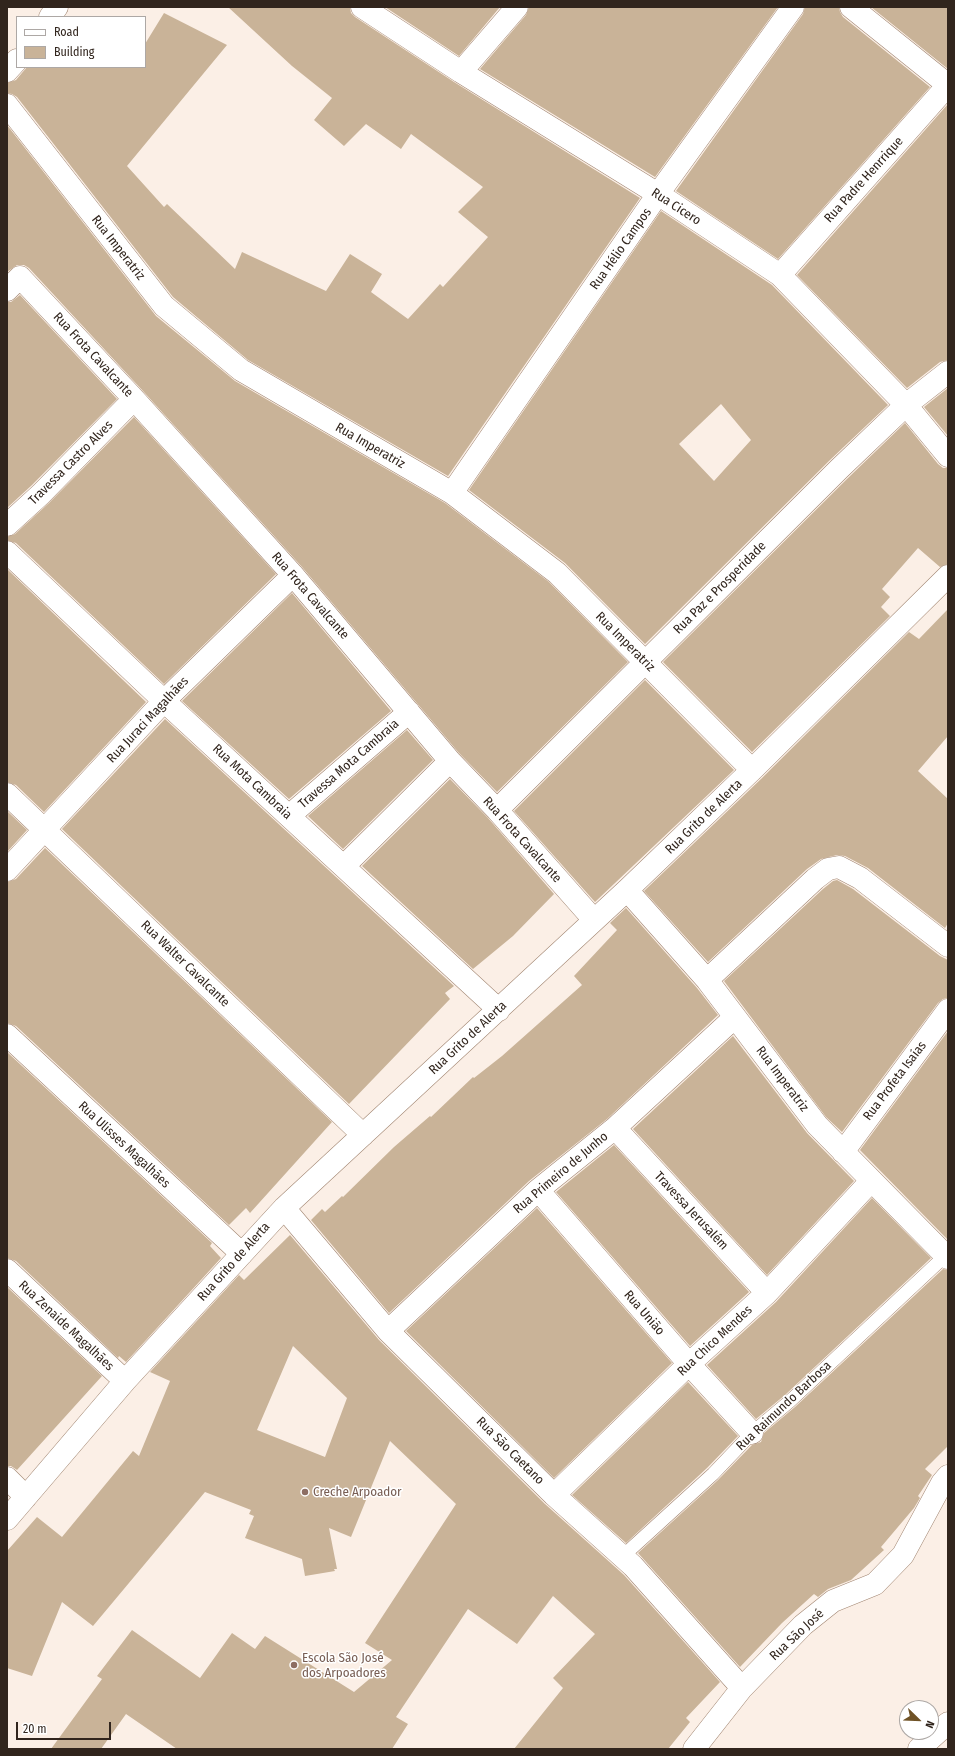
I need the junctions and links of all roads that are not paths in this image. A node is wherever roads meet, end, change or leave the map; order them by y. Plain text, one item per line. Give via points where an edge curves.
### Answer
1 (57, 7) edge
2 (362, 7) edge
3 (517, 7) edge
4 (793, 7) edge
5 (851, 7) edge
6 (51, 16) edge
7 (16, 61) edge
8 (7, 70) edge
9 (461, 72) junction
10 (948, 85) edge
11 (7, 105) edge
12 (658, 194) junction
13 (780, 275) junction
14 (13, 283) edge
15 (948, 372) edge
16 (134, 399) junction
17 (906, 405) junction
18 (948, 456) edge
19 (452, 493) junction
20 (7, 525) edge
21 (7, 552) edge
22 (293, 575) junction
23 (948, 576) edge
24 (646, 662) junction
25 (164, 701) junction
26 (409, 712) junction
27 (450, 761) junction
28 (752, 770) junction
29 (7, 794) edge
30 (497, 810) junction
31 (289, 816) junction
32 (46, 830) junction
33 (344, 866) junction
34 (7, 870) edge
35 (627, 890) junction
36 (594, 920) junction
37 (948, 946) edge
38 (706, 980) junction
39 (499, 1010) junction
40 (948, 1010) edge
41 (735, 1017) junction
42 (7, 1035) edge
43 (615, 1128) junction
44 (363, 1135) junction
45 (843, 1152) junction
46 (871, 1181) junction
47 (538, 1190) junction
48 (284, 1208) junction
49 (242, 1254) junction
50 (947, 1257) edge
51 (7, 1270) edge
52 (767, 1293) junction
53 (388, 1331) junction
54 (689, 1364) junction
55 (125, 1381) junction
56 (752, 1433) junction
57 (948, 1476) edge
58 (7, 1478) edge
59 (554, 1495) junction
60 (26, 1497) junction
61 (7, 1520) edge
62 (623, 1556) junction
63 (742, 1688) junction
64 (948, 1723) edge
65 (694, 1749) edge
66 (920, 1749) edge

1 - 6 street
2 - 9 street, Rua Cicero
3 - 9 street
4 - 12 street, Rua Hélio Campos
5 - 10 street
7 - 8 street
9 - 12 street, Rua Cicero
10 - 13 street, Rua Padre Henrrique
11 - 19 street, Rua Imperatriz via 164,306 241,370
12 - 13 street, Rua Cicero
12 - 19 street, Rua Hélio Campos
13 - 17 street, Rua Cicero
14 - 16 street, Rua Frota Cavalcante
15 - 17 street, Rua Paz e Prosperidade
16 - 20 street, Travessa Castro Alves
16 - 22 street, Rua Frota Cavalcante
17 - 18 street, Rua Cicero
17 - 24 street, Rua Paz e Prosperidade
19 - 24 street, Rua Imperatriz via 557,573
21 - 25 street, Rua Mota Cambraia
22 - 25 street, Rua Juraci Magalhães
22 - 26 street, Rua Frota Cavalcante
23 - 28 street, Rua Grito de Alerta
24 - 28 street, Rua Imperatriz
24 - 30 street, Rua Paz e Prosperidade
25 - 31 street, Rua Mota Cambraia
25 - 32 street, Rua Juraci Magalhães
26 - 27 street, Rua Frota Cavalcante
26 - 31 street, Travessa Mota Cambraia
27 - 30 street, Rua Frota Cavalcante
27 - 33 street
28 - 35 street, Rua Grito de Alerta
29 - 32 street, Rua Walter Cavalcante
30 - 36 street, Rua Frota Cavalcante
31 - 33 street, Rua Mota Cambraia
32 - 34 street, Rua Juraci Magalhães
32 - 44 street, Rua Walter Cavalcante
33 - 39 street, Rua Mota Cambraia
35 - 36 street, Rua Grito de Alerta
35 - 38 street, Rua Imperatriz
36 - 39 street, Rua Grito de Alerta
37 - 38 street via 860,878 839,867 828,869 815,879
38 - 41 street, Rua Imperatriz
39 - 44 street, Rua Grito de Alerta
40 - 45 street, Rua Profeta Isaías
41 - 43 street, Rua Primeiro de Junho
41 - 45 street, Rua Imperatriz via 817,1126
42 - 49 street, Rua Ulisses Magalhães
43 - 47 street, Rua Primeiro de Junho
43 - 52 street, Travessa Jerusalém
44 - 48 street, Rua Grito de Alerta
45 - 46 street, Rua Imperatriz
46 - 50 street, Rua Imperatriz
46 - 52 street, Rua Chico Mendes
47 - 53 street, Rua Primeiro de Junho
47 - 54 street, Rua União
48 - 49 street, Rua Grito de Alerta
48 - 53 street, Rua São Caetano
49 - 55 street, Rua Grito de Alerta
50 - 56 lane, Rua Raimundo Barbosa
51 - 55 street, Rua Zenaide Magalhães
52 - 54 street, Rua Chico Mendes
53 - 59 street, Rua São Caetano
54 - 56 street, Rua União
54 - 59 street, Rua Chico Mendes
55 - 60 street, Rua Grito de Alerta
56 - 62 lane, Rua Raimundo Barbosa via 713,1474
57 - 63 street, Rua São José via 903,1555 875,1584 833,1601 803,1625
58 - 60 street
59 - 62 street, Rua São Caetano
60 - 61 street, Rua Grito de Alerta
62 - 63 street, Rua São Caetano
63 - 65 street, Rua São José
64 - 66 street

